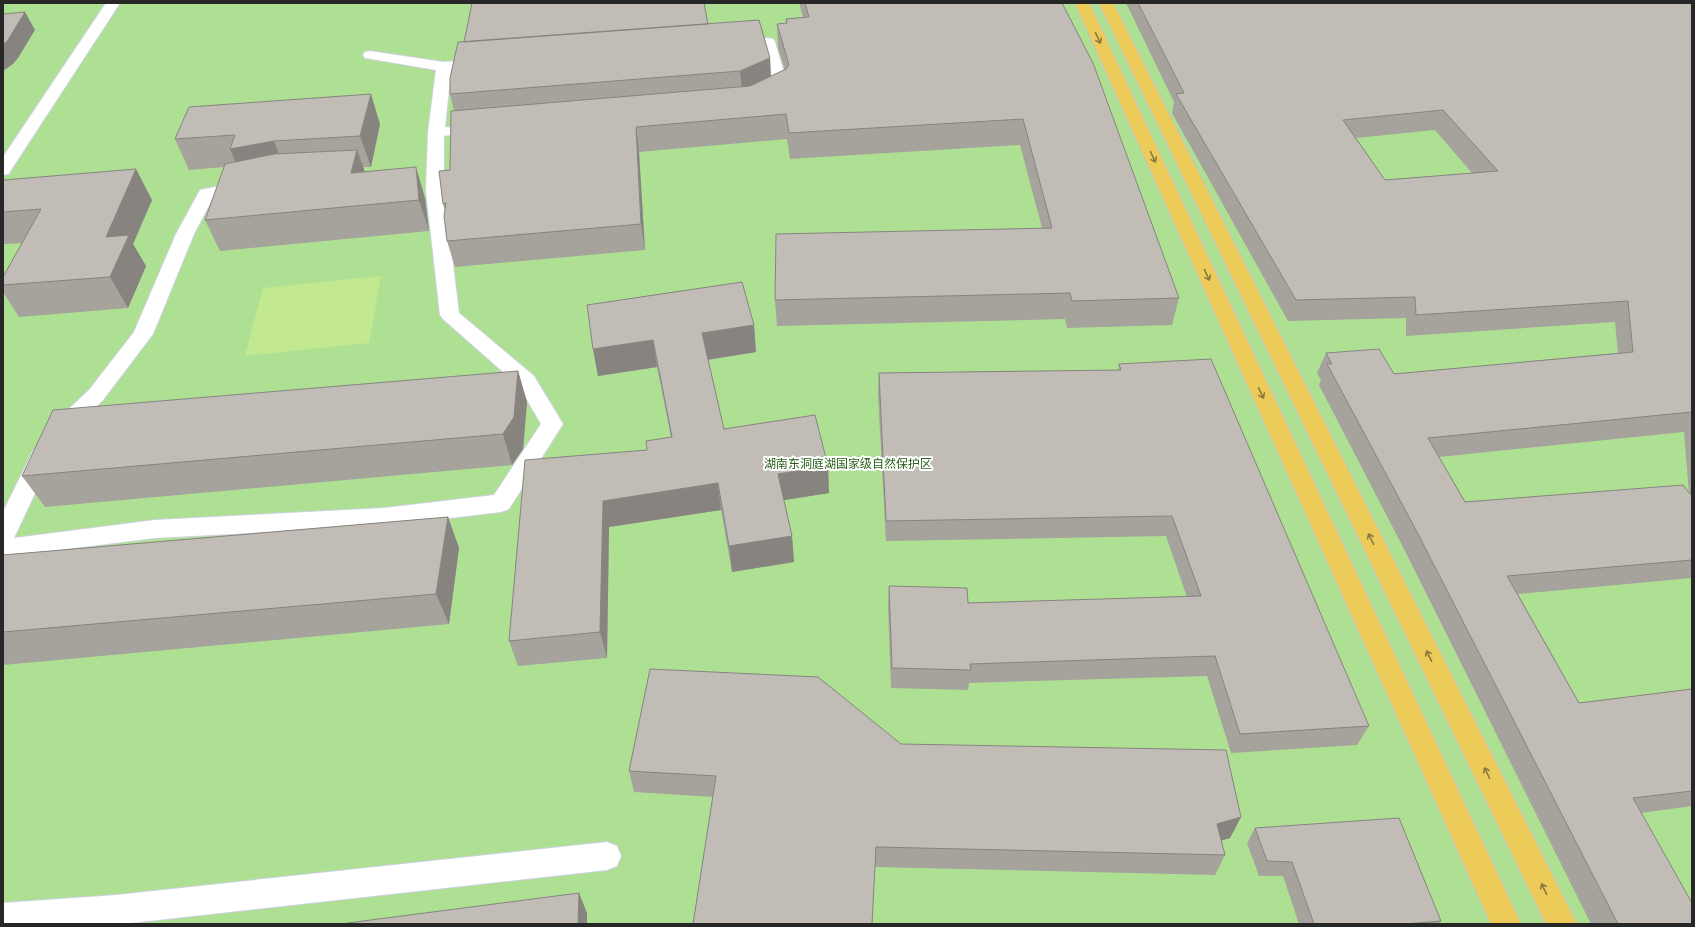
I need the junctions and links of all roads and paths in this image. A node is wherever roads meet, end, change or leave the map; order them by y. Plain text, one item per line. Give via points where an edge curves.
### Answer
1 (113, 3) edge
2 (1082, 3) edge
3 (1106, 3) edge
4 (721, 46) edge
5 (370, 55) dead end
6 (499, 62) edge
7 (444, 67) junction
8 (760, 100) edge
9 (468, 129) edge
10 (436, 132) junction
11 (3, 170) edge
12 (264, 183) edge
13 (3, 536) edge
14 (3, 548) edge
15 (607, 856) dead end
16 (158, 915) edge
17 (3, 918) edge
18 (1506, 924) edge
19 (1562, 924) edge

1 - 11 street
2 -> 18 main road
19 -> 3 main road
4 - 8 street via 768,42 781,90
5 - 7 street
6 - 7 street
7 - 10 street
9 - 10 street
10 - 14 street via 427,171 434,191 450,315 527,380 552,424 501,503 384,517 154,529
12 - 13 street via 206,194 185,234 143,334 96,395 48,442
15 - 16 street
16 - 17 street via 116,910

